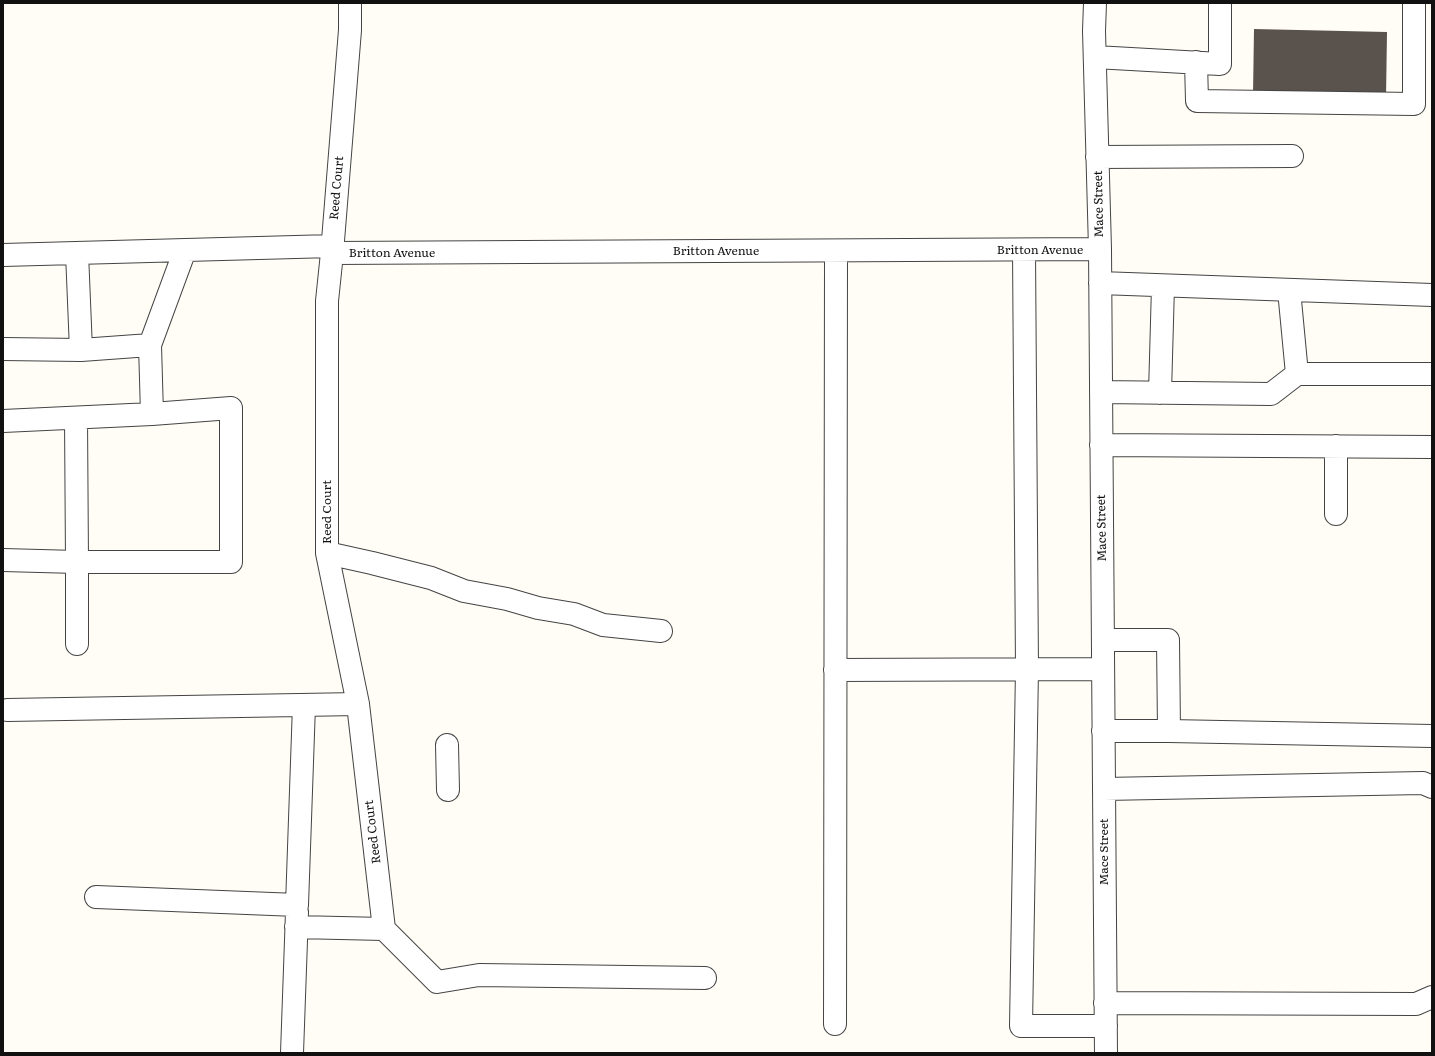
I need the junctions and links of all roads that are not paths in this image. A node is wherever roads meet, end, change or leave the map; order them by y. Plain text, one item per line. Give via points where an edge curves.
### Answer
1 (350, 3) edge
2 (1095, 3) edge
3 (1220, 3) edge
4 (1414, 3) edge
5 (1095, 57) junction
6 (1196, 62) junction
7 (1423, 104) edge
8 (1292, 156) dead end
9 (1097, 157) junction
10 (185, 250) junction
11 (332, 250) junction
12 (1024, 250) junction
13 (1100, 250) junction
14 (836, 251) junction
15 (77, 254) junction
16 (3, 256) edge
17 (1100, 283) junction
18 (1163, 286) junction
19 (1289, 290) junction
20 (1432, 295) edge
21 (150, 345) junction
22 (3, 349) edge
23 (81, 350) junction
24 (1297, 374) junction
25 (1432, 374) edge
26 (1101, 392) junction
27 (1160, 393) junction
28 (152, 414) junction
29 (76, 418) junction
30 (3, 421) edge
31 (1101, 445) junction
32 (1336, 446) junction
33 (1432, 447) edge
34 (1336, 514) dead end
35 (326, 553) junction
36 (3, 560) edge
37 (77, 562) junction
38 (661, 631) dead end
39 (1103, 640) junction
40 (77, 644) dead end
41 (1027, 669) junction
42 (1103, 669) junction
43 (836, 670) junction
44 (358, 704) junction
45 (304, 705) junction
46 (7, 710) dead end
47 (1103, 731) junction
48 (1169, 731) junction
49 (1432, 736) edge
50 (447, 745) dead end
51 (1432, 786) edge
52 (1104, 789) junction
53 (448, 790) dead end
54 (96, 897) dead end
55 (297, 905) junction
56 (296, 927) junction
57 (384, 929) junction
58 (705, 978) dead end
59 (1432, 997) edge
60 (1106, 1004) junction
61 (835, 1024) dead end
62 (1106, 1026) junction
63 (292, 1053) edge
64 (1106, 1053) edge

1 - 11 street, Reed Court
2 - 5 street, Mace Street
3 - 6 street via 1220,64
4 - 7 street
5 - 6 street
5 - 9 street, Mace Street
6 - 7 street via 1197,102
8 - 9 street
9 - 13 street, Mace Street
10 - 11 street, Britton Avenue
10 - 15 street, Britton Avenue
10 - 21 street
11 - 14 street, Britton Avenue
11 - 35 street, Reed Court via 327,301
12 - 13 street, Britton Avenue
12 - 14 street, Britton Avenue
12 - 41 street
13 - 17 street, Mace Street
14 - 43 street
15 - 16 street, Britton Avenue
15 - 23 street
17 - 18 street
17 - 26 street, Mace Street
18 - 19 street
18 - 27 street
19 - 20 street
19 - 24 street
21 - 23 street
21 - 28 street
22 - 23 street
24 - 25 street
24 - 27 street via 1271,394
26 - 27 street
26 - 31 street, Mace Street
28 - 29 street
28 - 37 street via 231,408 231,562
29 - 30 street
29 - 37 street
31 - 32 street
31 - 39 street, Mace Street
32 - 33 street
32 - 34 street
35 - 38 street via 431,578 464,591 574,614 603,625
35 - 44 street, Reed Court
36 - 37 street
37 - 40 street
39 - 42 street, Mace Street
39 - 48 street via 1168,640
41 - 42 street
41 - 43 street
41 - 62 street via 1021,1026
42 - 47 street, Mace Street
43 - 61 street
44 - 45 street
44 - 57 street, Reed Court
45 - 46 street
45 - 55 street
47 - 48 street
47 - 52 street, Mace Street
48 - 49 street
50 - 53 street
51 - 52 street via 1423,783
52 - 60 street, Mace Street
54 - 55 street
55 - 56 street
56 - 57 street
56 - 63 street
57 - 58 street via 437,982 479,975
59 - 60 street via 1416,1004
60 - 62 street, Mace Street
62 - 64 street, Mace Street

